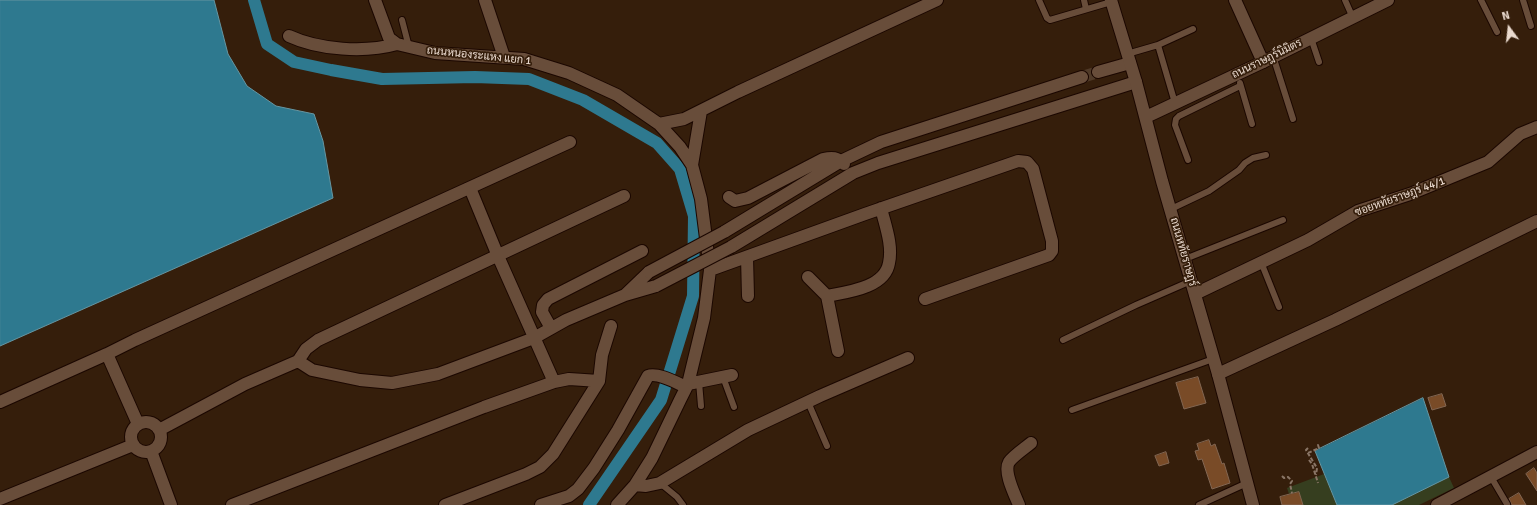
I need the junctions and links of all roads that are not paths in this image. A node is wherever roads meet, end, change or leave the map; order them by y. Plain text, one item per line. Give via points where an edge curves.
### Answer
1 (375, 0) edge
2 (485, 0) edge
3 (937, 0) edge
4 (1039, 0) edge
5 (1084, 0) edge
6 (1235, 0) edge
7 (1345, 0) edge
8 (1388, 0) edge
9 (1481, 0) edge
10 (1523, 0) edge
11 (1111, 1) edge
12 (1086, 9) junction
13 (1353, 18) junction
14 (402, 20) dead end
15 (1531, 26) dead end
16 (1193, 29) dead end
17 (1497, 32) dead end
18 (289, 36) dead end
19 (1311, 38) junction
20 (403, 45) junction
21 (1158, 45) junction
22 (504, 57) junction
23 (1128, 58) junction
24 (1268, 59) junction
25 (1319, 62) dead end
26 (1098, 72) tunnel mouth
27 (1082, 77) tunnel mouth
28 (1239, 80) junction
29 (1067, 82) junction
30 (1136, 82) junction
31 (1074, 102) junction
32 (1175, 103) junction
33 (701, 111) junction
34 (1146, 117) junction
35 (1293, 120) dead end
36 (659, 124) junction
37 (1252, 124) dead end
38 (1537, 127) edge
39 (570, 142) dead end
40 (1266, 154) dead end
41 (1188, 160) dead end
42 (841, 161) junction
43 (692, 165) junction
44 (853, 173) junction
45 (470, 188) junction
46 (624, 196) dead end
47 (729, 197) dead end
48 (881, 208) junction
49 (1171, 209) junction
50 (1282, 220) dead end
51 (1537, 221) edge
52 (642, 251) dead end
53 (498, 256) junction
54 (747, 257) junction
55 (1185, 259) junction
56 (1262, 262) junction
57 (710, 270) junction
58 (808, 277) dead end
59 (1191, 281) junction
60 (625, 294) junction
61 (1195, 294) junction
62 (748, 296) dead end
63 (827, 296) junction
64 (925, 299) dead end
65 (1279, 307) dead end
66 (611, 326) dead end
67 (551, 328) junction
68 (534, 338) junction
69 (1063, 340) dead end
70 (838, 351) dead end
71 (107, 354) junction
72 (908, 358) dead end
73 (1213, 359) junction
74 (298, 361) junction
75 (1218, 374) junction
76 (728, 376) joint
77 (599, 381) junction
78 (554, 382) junction
79 (691, 384) junction
80 (0, 402) edge
81 (808, 402) junction
82 (701, 406) dead end
83 (734, 407) dead end
84 (1072, 410) dead end
85 (138, 424) junction
86 (159, 430) junction
87 (1031, 443) dead end
88 (133, 444) junction
89 (827, 446) dead end
90 (151, 451) junction
91 (1537, 452) edge
92 (1491, 477) junction
93 (660, 483) junction
94 (1247, 483) junction
95 (635, 484) junction
96 (0, 499) edge
97 (1507, 504) dead end
98 (171, 505) edge
99 (232, 505) edge
100 (444, 505) edge
101 (542, 505) edge
102 (617, 505) edge
103 (683, 505) edge
104 (1019, 505) edge
105 (1199, 505) edge
106 (1253, 505) edge
107 (1437, 505) edge

1 - 20 street via 389,38
2 - 22 street
3 - 33 street
4 - 12 lane via 1050,20
5 - 12 lane
6 - 24 street
7 - 13 lane
8 - 13 street, ถนนราษฎร์นิมิตร
9 - 17 lane
10 - 15 lane
11 - 12 lane
11 - 23 street, ถนนหทัยราษฎร์
13 - 19 street, ถนนราษฎร์นิมิตร
14 - 20 lane
16 - 21 lane
18 - 20 street via 305,43 366,50
19 - 24 street, ถนนราษฎร์นิมิตร
19 - 25 lane
20 - 22 street, ถนนหนองระแหง แยก 1 via 435,53
21 - 23 lane
21 - 32 lane
22 - 36 street, ถนนหนองระแหง แยก 1 via 524,58 569,73 617,96
23 - 26 street
23 - 30 street, ถนนหทัยราษฎร์
24 - 28 street, ถนนราษฎร์นิมิตร
24 - 35 lane
27 - 29 street
28 - 32 street, ถนนราษฎร์นิมิตร
28 - 37 lane
28 - 41 lane via 1176,119 1175,125
29 - 31 street
29 - 42 street via 881,142
30 - 31 street
30 - 34 street, ถนนหทัยราษฎร์
31 - 44 street
32 - 34 street, ถนนราษฎร์นิมิตร
33 - 36 street via 684,120
33 - 43 street
34 - 49 street, ถนนหทัยราษฎร์
36 - 43 street, ถนนหนองระแหง แยก 1
38 - 56 street, ซอยหทัยราษฎร์ 44/1 via 1520,134 1488,162 1410,194 1358,211 1308,240
39 - 45 street
40 - 49 lane via 1245,163 1209,191
42 - 44 street
42 - 47 street via 831,157 748,198 735,201
42 - 60 street, bridge via 724,232 649,272
43 - 57 street, ถนนหนองระแหง แยก 1 via 701,199
44 - 60 street, bridge via 731,247 656,286
45 - 53 street
45 - 71 street
46 - 53 street
48 - 54 street
48 - 63 street via 890,252 885,273 874,283 856,291
48 - 64 street via 1018,161 1027,162 1033,169 1052,241 1052,251 1049,255
49 - 55 street, ถนนหทัยราษฎร์
50 - 55 lane
51 - 75 street
52 - 67 street via 548,299 543,305 542,312
53 - 68 street
53 - 74 street via 318,340 306,349
54 - 57 street
54 - 62 street
55 - 59 street, ถนนหทัยราษฎร์
56 - 61 street, ซอยหทัยราษฎร์ 44/1
56 - 65 lane
57 - 79 street, ถนนหนองระแหง แยก 1
58 - 63 street
59 - 61 street, ถนนหทัยราษฎร์
59 - 69 lane
60 - 67 street
61 - 73 street, ถนนหทัยราษฎร์
63 - 70 street
66 - 77 street via 602,355
67 - 68 street
68 - 74 street via 438,374 392,383 360,380 312,370
68 - 78 street
71 - 80 street
71 - 85 street
72 - 81 street
73 - 75 street, ถนนหทัยราษฎร์
73 - 84 lane
74 - 86 street via 245,384
75 - 94 street, ถนนหทัยราษฎร์
76 - 79 street
76 - 83 lane
77 - 78 street via 569,379
77 - 100 street via 553,454 540,467
78 - 99 street
79 - 82 lane
79 - 95 street, ถนนหนองระแหง แยก 1 via 652,458
79 - 101 street via 650,374 646,377 618,430 578,489 569,496
81 - 89 lane
81 - 93 street via 748,430
85 - 86 street via 151,424
85 - 88 street via 131,435
86 - 90 street via 160,440
87 - 104 street via 1009,462 1010,482
88 - 90 street via 141,451
88 - 96 street
90 - 98 street
91 - 92 street
92 - 97 lane
92 - 107 street
93 - 95 street via 646,486
93 - 103 lane
94 - 105 lane
94 - 106 street, ถนนหทัยราษฎร์
95 - 102 street, ถนนหนองระแหง แยก 1

